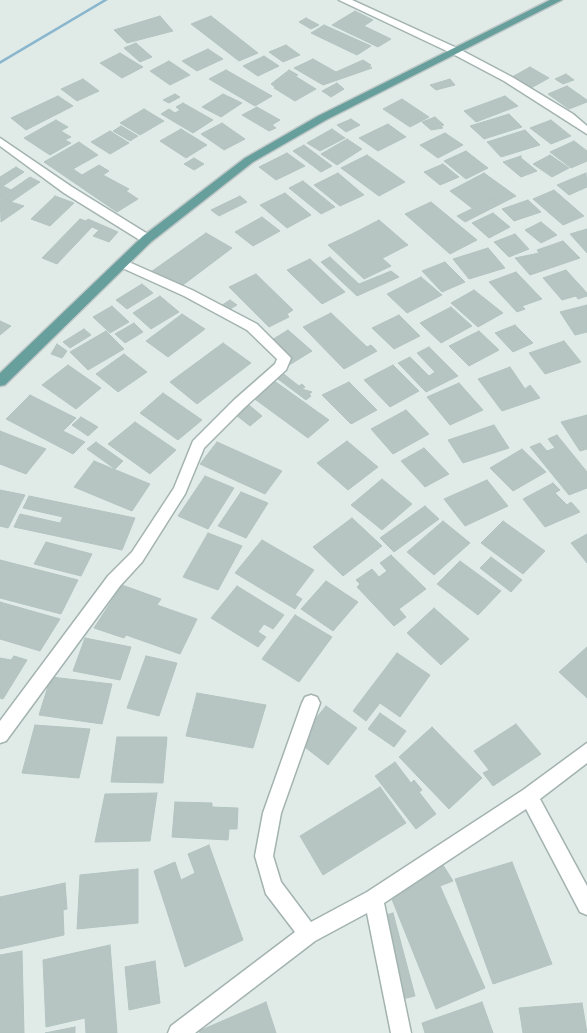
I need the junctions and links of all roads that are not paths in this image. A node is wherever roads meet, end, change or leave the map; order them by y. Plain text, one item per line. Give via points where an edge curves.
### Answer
1 (344, 0) edge
2 (557, 0) edge
3 (455, 51) junction
4 (587, 131) edge
5 (0, 141) edge
6 (147, 238) junction
7 (122, 263) junction
8 (0, 381) edge
9 (311, 703) dead end
10 (0, 735) edge
11 (587, 752) edge
12 (529, 796) junction
13 (374, 899) junction
14 (587, 905) edge
15 (308, 934) junction
16 (178, 1033) edge
17 (401, 1033) edge

1 - 3 street
2 - 3 main road
3 - 4 street via 515,83
3 - 6 main road via 277,143 249,160
5 - 6 street via 68,190
6 - 7 main road
7 - 8 main road
7 - 10 street via 188,293 252,328 284,358 282,367 238,404 198,445 180,490 137,557 114,581
9 - 15 street via 272,813 264,856 272,887
11 - 12 street
12 - 13 street
12 - 14 street
13 - 15 street
13 - 17 street
15 - 16 street

